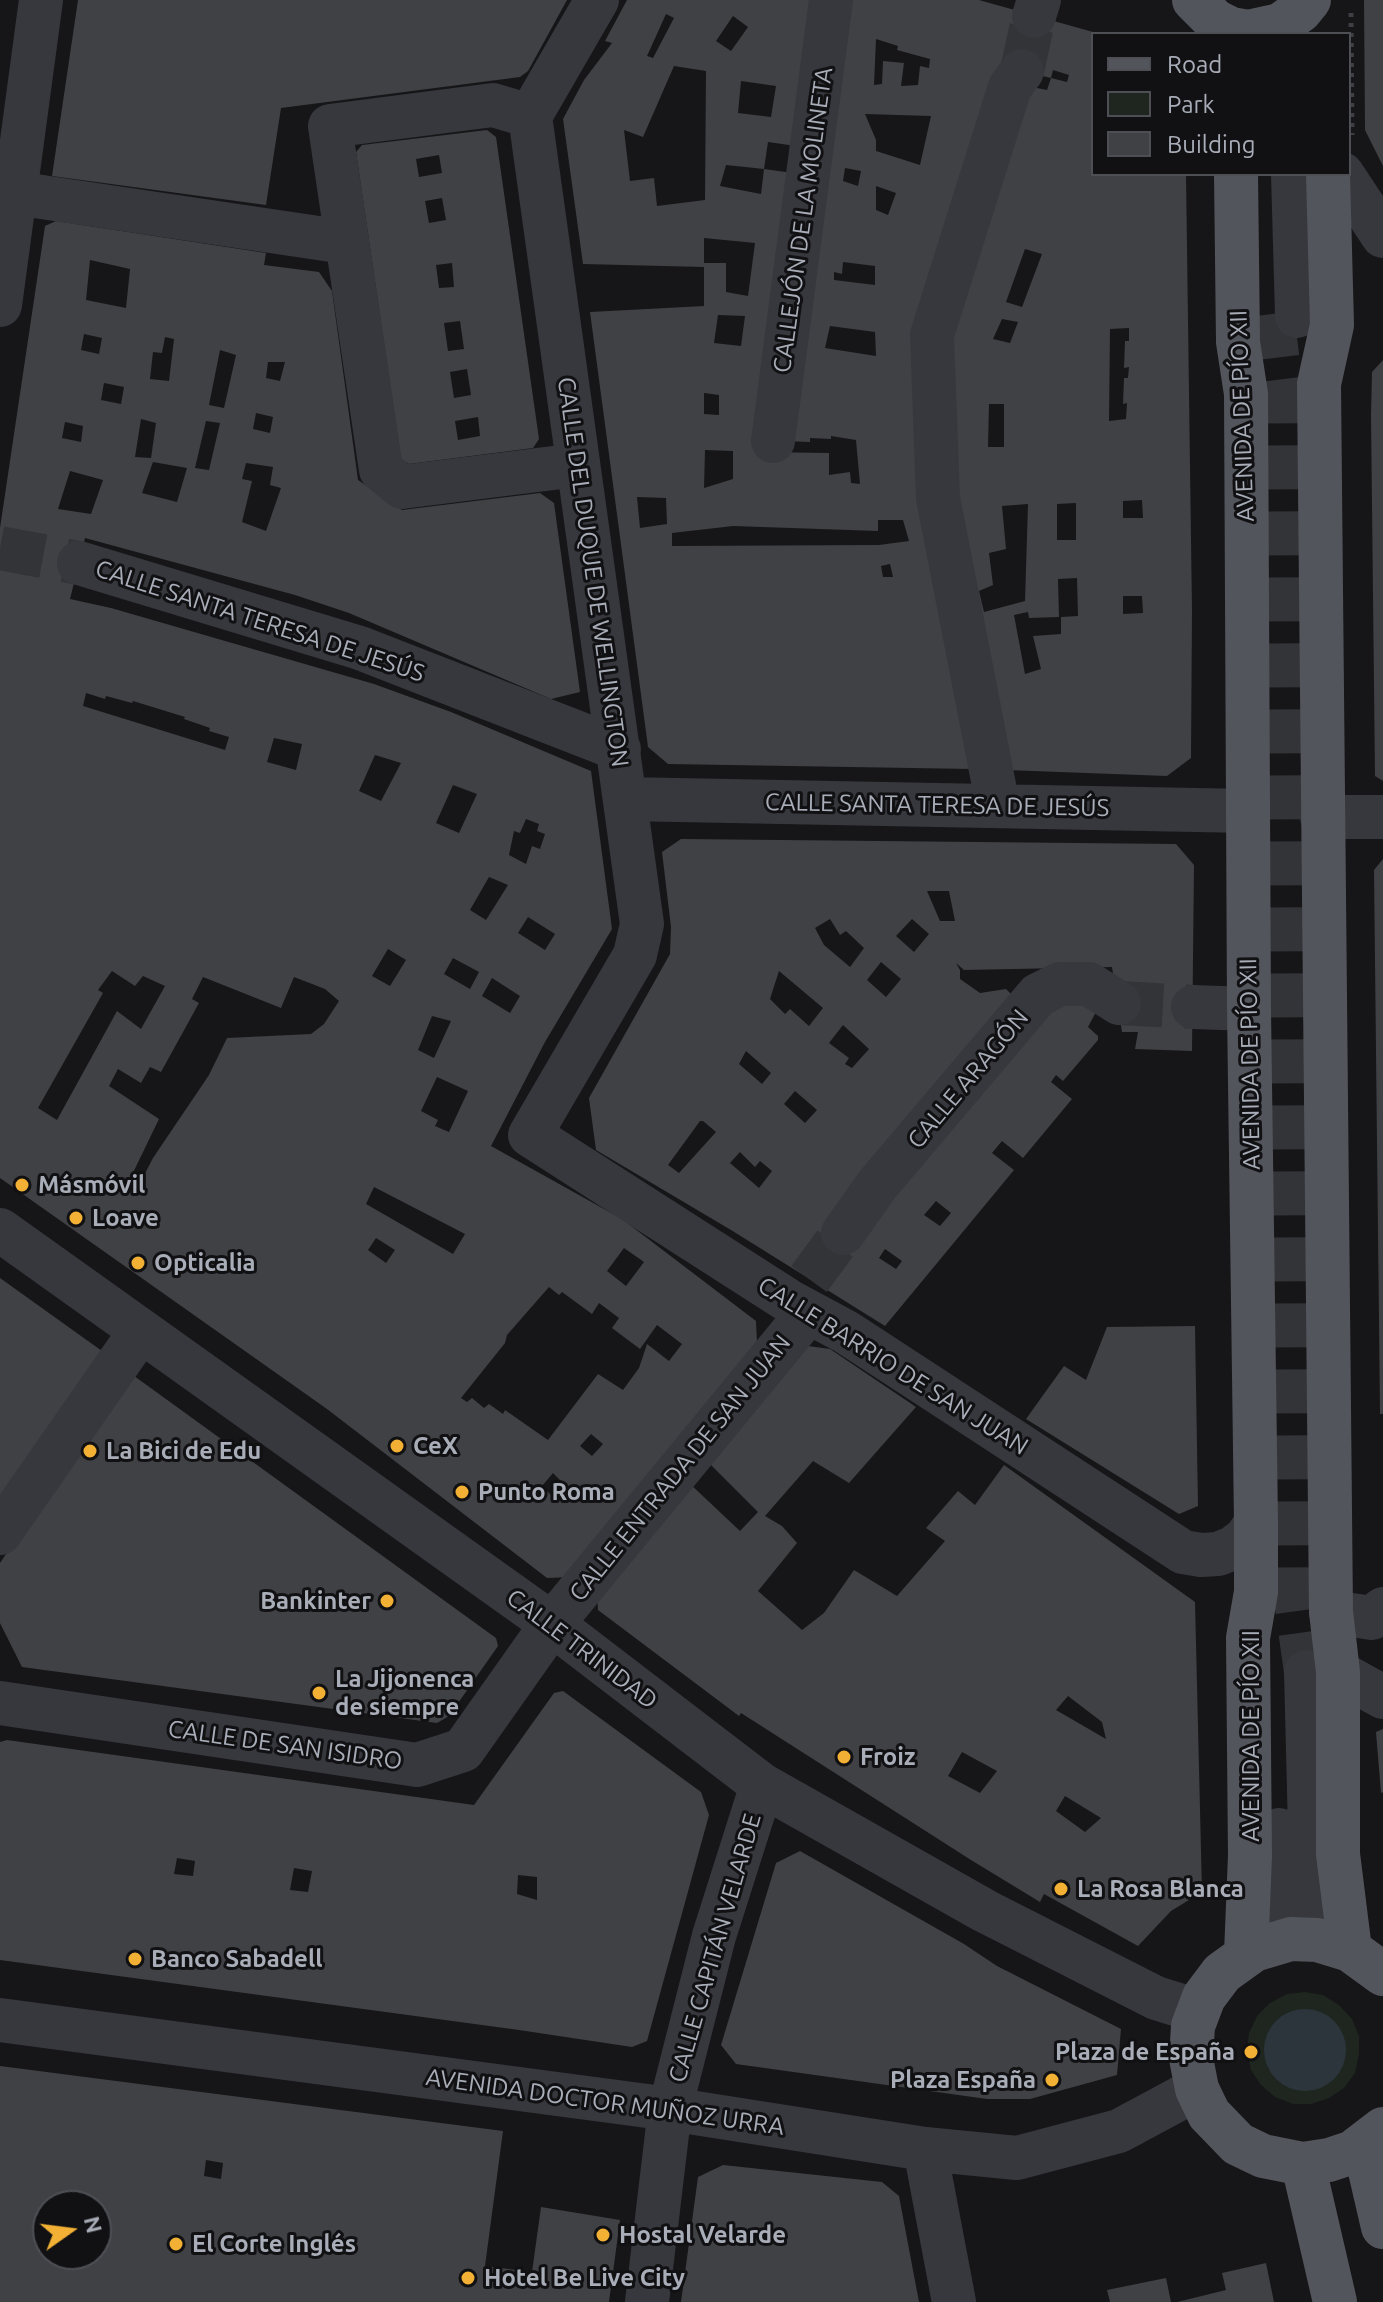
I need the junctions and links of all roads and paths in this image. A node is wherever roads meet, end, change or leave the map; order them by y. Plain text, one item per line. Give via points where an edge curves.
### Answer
1 (41, 0) edge
2 (597, 0) edge
3 (831, 0) edge
4 (1194, 0) edge
5 (1309, 0) edge
6 (1231, 31) edge
7 (1311, 32) edge
8 (1022, 71) tunnel mouth
9 (530, 116) junction
10 (10, 176) edge
11 (1236, 176) edge
12 (1269, 176) edge
13 (1293, 176) edge
14 (1328, 176) edge
15 (1343, 176) edge
16 (1383, 236) edge
17 (345, 242) junction
18 (0, 305) edge
19 (773, 441) dead end
20 (577, 465) junction
21 (79, 563) tunnel mouth
22 (619, 749) junction
23 (626, 799) junction
24 (998, 806) junction
25 (1248, 811) junction
26 (1322, 817) junction
27 (1383, 817) edge
28 (1119, 1003) tunnel mouth
29 (1193, 1007) tunnel mouth
30 (1249, 1009) junction
31 (530, 1135) joint
32 (0, 1230) edge
33 (843, 1233) tunnel mouth
34 (803, 1298) junction
35 (140, 1332) junction
36 (1256, 1523) junction
37 (0, 1533) edge
38 (1383, 1609) edge
39 (1331, 1612) junction
40 (552, 1624) junction
41 (1308, 1673) junction
42 (1383, 1697) edge
43 (0, 1703) edge
44 (762, 1785) junction
45 (1250, 1952) junction
46 (1358, 1957) edge
47 (1198, 2011) junction
48 (0, 2020) edge
49 (1197, 2089) junction
50 (670, 2109) junction
51 (1373, 2137) edge
52 (925, 2149) junction
53 (1303, 2164) junction
54 (1383, 2227) edge
55 (647, 2302) edge
56 (954, 2302) edge
57 (1335, 2302) edge

1 - 10 street
2 - 9 street
3 - 19 street, CALLEJÓN DE LA MOLINETA
4 - 6 main road
5 - 6 main road via 1272,28
5 - 7 main road
8 - 24 street via 1010,87 932,335 938,498
9 - 17 street via 493,105 330,126
9 - 20 street, CALLE DEL DUQUE DE WELLINGTON
10 - 17 street
10 - 18 street
11 - 25 main road, AVENIDA DE PÍO XII via 1238,342 1246,394
12 - 13 street via 1284,315
14 - 26 main road via 1332,325 1319,384
15 - 16 street
17 - 20 street via 381,470 402,487
20 - 22 street, CALLE DEL DUQUE DE WELLINGTON
21 - 22 street, CALLE SANTA TERESA DE JESÚS via 360,648
22 - 23 street, CALLE DEL DUQUE DE WELLINGTON
23 - 24 street, CALLE SANTA TERESA DE JESÚS
23 - 31 street, CALLE DEL DUQUE DE WELLINGTON via 642,924 635,955
24 - 25 street, CALLE SANTA TERESA DE JESÚS
25 - 30 main road, AVENIDA DE PÍO XII
26 - 27 street
26 - 39 main road
28 - 33 street, CALLE ARAGÓN via 1089,984 1060,984 1038,995 877,1185
29 - 30 street
30 - 36 main road, AVENIDA DE PÍO XII
31 - 34 street, CALLE BARRIO DE SAN JUAN
32 - 35 street, CALLE TRINIDAD
34 - 36 street, CALLE BARRIO DE SAN JUAN via 846,1332 1183,1552 1218,1554 1246,1538
34 - 40 street, CALLE ENTRADA DE SAN JUAN
35 - 37 street
35 - 40 street, CALLE TRINIDAD
36 - 45 main road, AVENIDA DE PÍO XII via 1256,1592 1248,1638
38 - 39 street via 1372,1618
39 - 41 main road
40 - 43 street, CALLE DE SAN ISIDRO via 463,1750 417,1765
40 - 44 street, CALLE TRINIDAD
41 - 42 street
41 - 45 street via 1280,1913
41 - 46 main road
44 - 47 street, CALLE TRINIDAD via 985,1911 1156,1998
44 - 50 street, CALLE CAPITÁN VELARDE via 714,1936
45 - 46 main road via 1304,1939
45 - 47 main road via 1222,1973
47 - 49 main road via 1191,2058
48 - 50 street, AVENIDA DOCTOR MUÑOZ URRA
49 - 52 street, AVENIDA DOCTOR MUÑOZ URRA via 1119,2131 1017,2158
49 - 53 main road via 1209,2114 1238,2144 1276,2160
50 - 52 street, AVENIDA DOCTOR MUÑOZ URRA
50 - 55 street, CALLE CAPITÁN VELARDE
51 - 53 main road via 1341,2156
51 - 54 main road
52 - 56 street
53 - 57 main road

